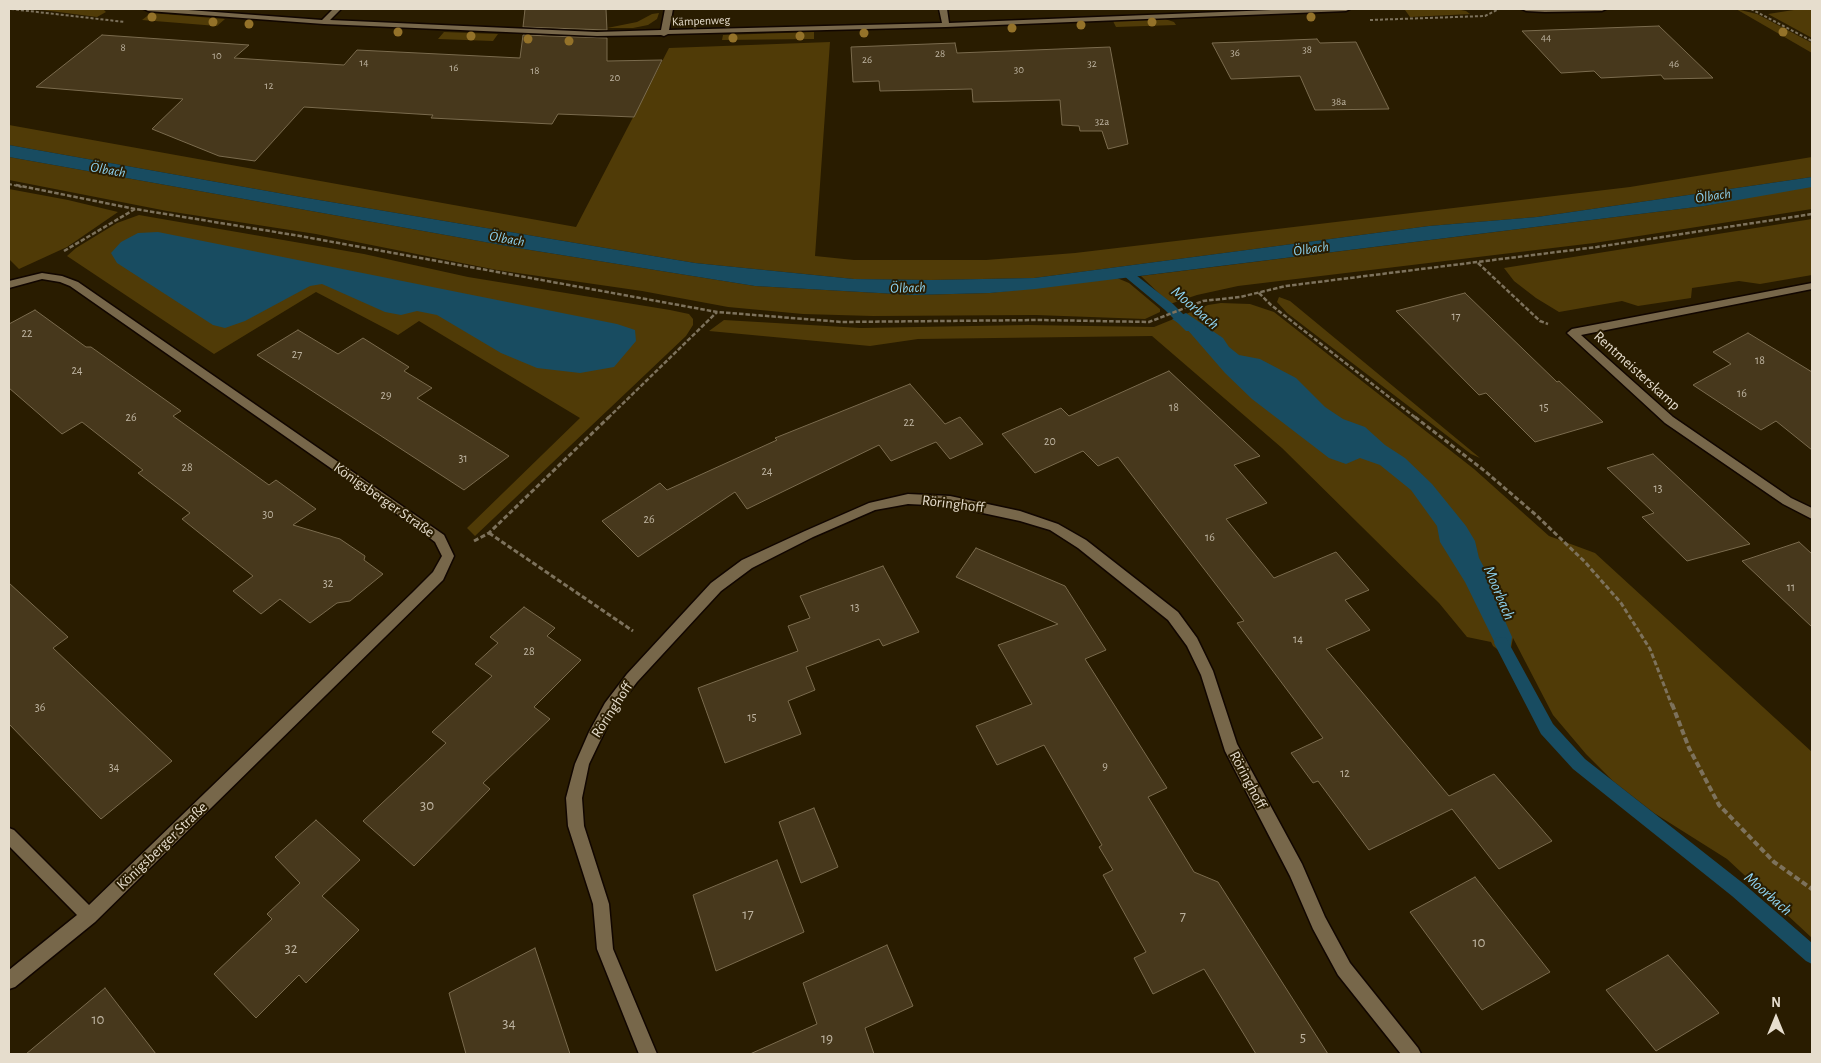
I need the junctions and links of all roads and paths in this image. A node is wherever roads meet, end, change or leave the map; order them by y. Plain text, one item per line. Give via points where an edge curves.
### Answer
1 (148, 9) edge
2 (337, 9) edge
3 (669, 9) edge
4 (943, 9) edge
5 (1346, 9) edge
6 (1526, 9) edge
7 (1602, 9) edge
8 (1751, 9) edge
9 (1226, 11) edge
10 (324, 22) junction
11 (946, 25) junction
12 (664, 34) junction
13 (1812, 41) edge
14 (9, 184) edge
15 (135, 209) junction
16 (1812, 214) edge
17 (1478, 262) junction
18 (42, 276) junction
19 (9, 285) edge
20 (1812, 286) edge
21 (1259, 293) junction
22 (717, 312) junction
23 (1572, 333) junction
24 (1812, 514) edge
25 (489, 533) junction
26 (448, 556) junction
27 (660, 646) junction
28 (9, 835) edge
29 (1812, 889) edge
30 (89, 916) junction
31 (9, 982) edge
32 (648, 1054) edge
33 (1412, 1054) edge

1 - 10 street, Kämpenweg
2 - 10 street
3 - 12 street
4 - 11 street
5 - 9 street, Kämpenweg
6 - 7 street
8 - 13 path
9 - 11 street, Kämpenweg
10 - 12 street, Kämpenweg
11 - 12 street, Kämpenweg
14 - 15 path
15 - 18 path via 66,250
15 - 22 path
16 - 17 path via 1597,248
17 - 21 path via 1286,286
17 - 23 path via 1540,321
18 - 19 street, Königsberger Straße
18 - 26 street, Königsberger Straße via 62,278 74,284 440,539
20 - 23 street, Rentmeisterskamp
21 - 22 path via 1203,301 1149,322 842,322
21 - 29 path via 1271,306 1486,472 1585,562 1621,603 1650,649 1689,748 1719,805 1774,862
22 - 25 path
23 - 24 street, Rentmeisterskamp via 1669,420 1787,501
25 - 26 path
25 - 27 path via 621,624
26 - 30 street, Königsberger Straße via 438,576 418,597
27 - 32 street, Röringhoff via 610,707 582,764 574,798 576,826 601,904 605,949
27 - 33 street, Röringhoff via 716,587 747,564 873,506 908,500 950,501 1054,527 1082,544 1173,616 1192,642 1208,675 1230,746 1296,870 1319,923 1344,969
28 - 30 street
30 - 31 street, Königsberger Straße

